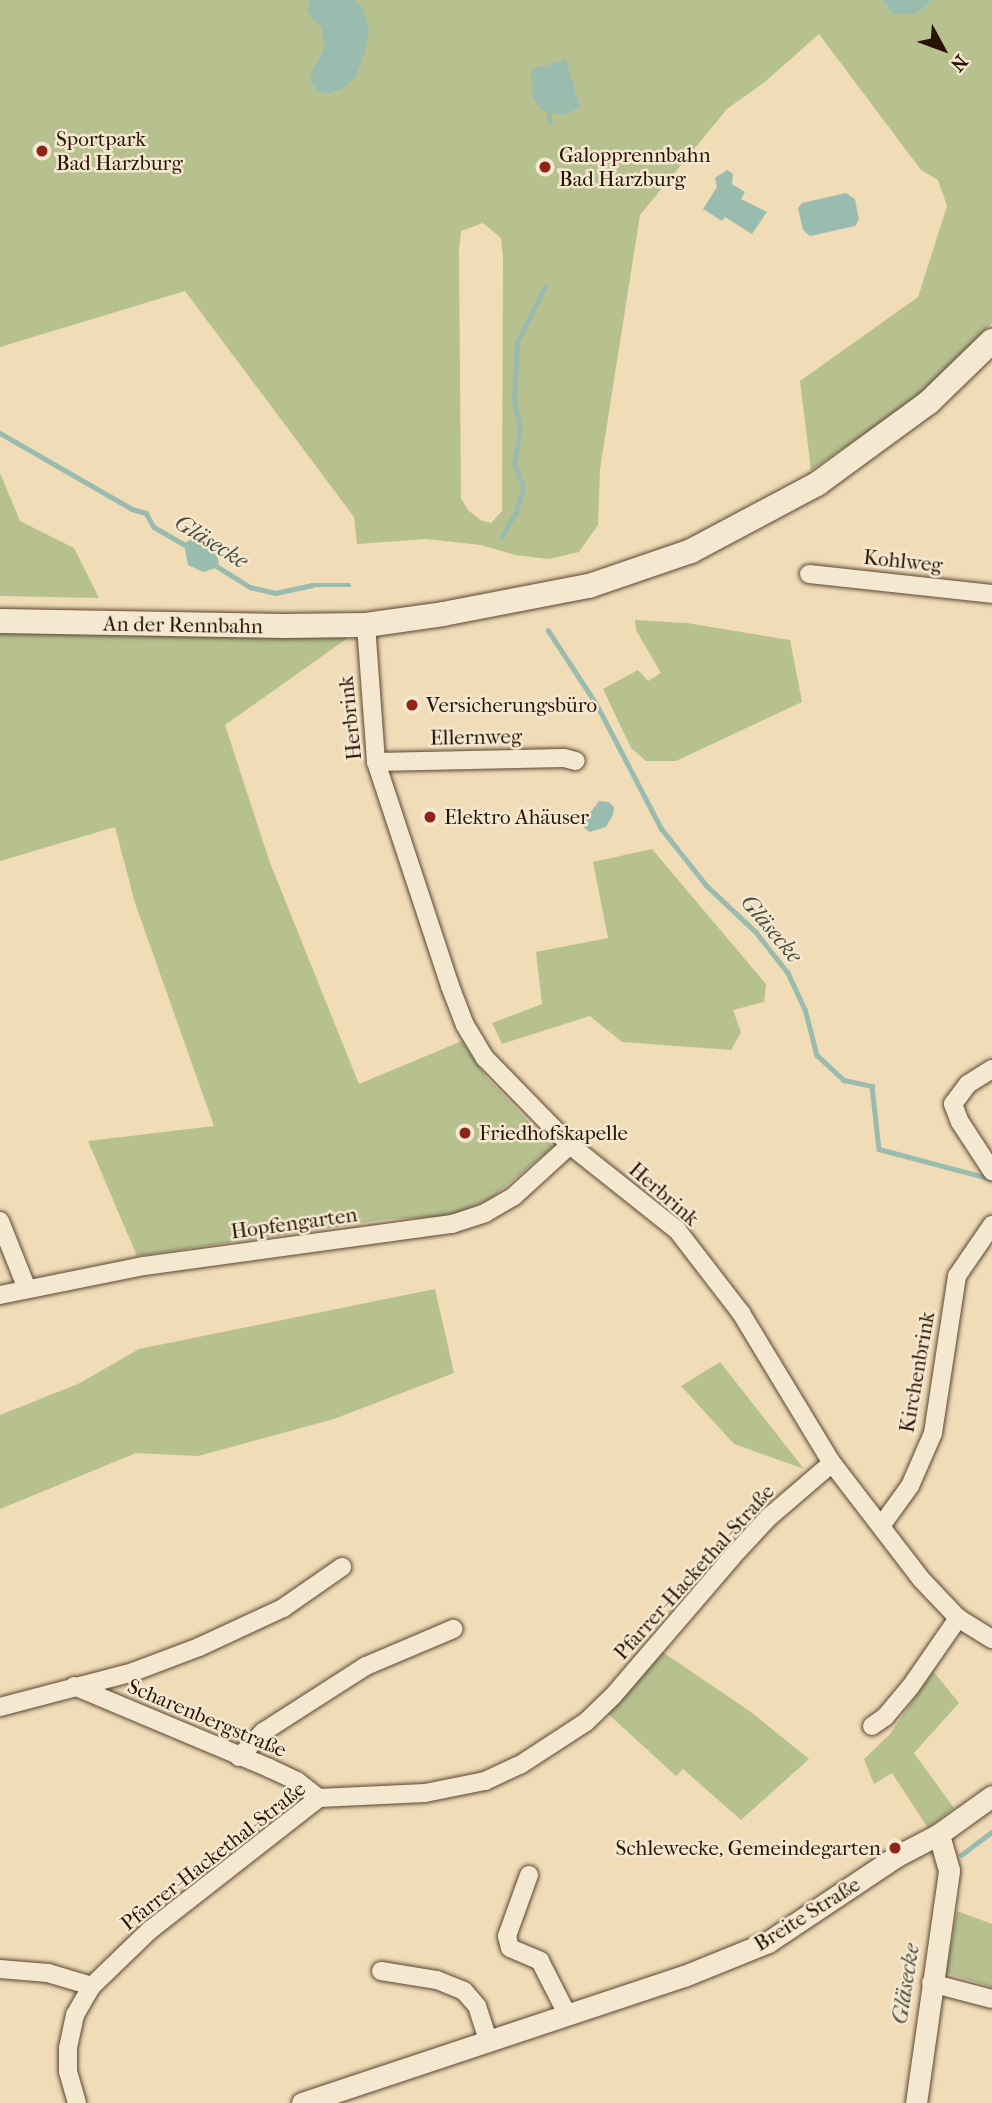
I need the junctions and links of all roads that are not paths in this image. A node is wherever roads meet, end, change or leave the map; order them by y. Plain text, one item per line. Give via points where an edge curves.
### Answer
1 (992, 341) edge
2 (809, 574) dead end
3 (992, 594) edge
4 (0, 621) edge
5 (366, 625) junction
6 (576, 761) dead end
7 (376, 762) junction
8 (992, 1069) edge
9 (570, 1145) junction
10 (992, 1171) edge
11 (0, 1221) edge
12 (992, 1225) edge
13 (27, 1289) junction
14 (0, 1295) edge
15 (832, 1463) junction
16 (881, 1526) junction
17 (342, 1567) dead end
18 (958, 1618) junction
19 (453, 1629) dead end
20 (992, 1639) edge
21 (75, 1686) junction
22 (0, 1707) edge
23 (872, 1726) dead end
24 (239, 1757) junction
25 (992, 1796) edge
26 (318, 1798) junction
27 (939, 1834) junction
28 (529, 1875) dead end
29 (0, 1969) edge
30 (381, 1970) dead end
31 (932, 1983) junction
32 (92, 1986) junction
33 (992, 1999) edge
34 (568, 2016) junction
35 (489, 2042) junction
36 (312, 2101) edge
37 (77, 2103) edge
38 (916, 2103) edge

1 - 5 main road, An der Rennbahn via 929,402 847,463 756,519 691,551 589,586
2 - 3 street, Kohlweg
4 - 5 main road, An der Rennbahn
5 - 7 street, Herbrink
6 - 7 street, Ellernweg
7 - 9 street, Herbrink via 465,1025 505,1081
8 - 10 street via 968,1084 953,1104
9 - 13 street, Hopfengarten via 514,1196 485,1213 452,1224 144,1266
9 - 15 street, Herbrink via 677,1230 741,1313
11 - 13 street
12 - 16 street, Kirchenbrink via 957,1276 933,1433 910,1486
13 - 14 street, Hopfengarten
15 - 16 street, Herbrink
15 - 26 street, Pfarrer-Hackethal-Straße via 732,1557 613,1696 586,1721 520,1765 485,1781 425,1793
16 - 18 street, Herbrink
17 - 21 street, Scharenbergstraße via 283,1608 199,1647 133,1672
18 - 20 street, Herbrink
18 - 23 street via 911,1686 886,1717
19 - 24 street via 366,1666 263,1732
21 - 22 street, Scharenbergstraße
21 - 24 street, Scharenbergstraße
24 - 26 street, Scharenbergstraße via 298,1781
25 - 27 street, Breite Straße
26 - 32 street, Pfarrer-Hackethal-Straße via 150,1930
27 - 31 street via 948,1870
27 - 34 street, Breite Straße via 897,1856 768,1942
28 - 34 street via 507,1936 510,1948 540,1961
29 - 32 street via 48,1973
30 - 35 street via 437,1980 464,1991 477,2006
31 - 33 street
31 - 38 street
32 - 37 street, Pfarrer-Hackethal-Straße via 75,2015 68,2048 68,2071
34 - 35 street, Breite Straße
35 - 36 street, Breite Straße

